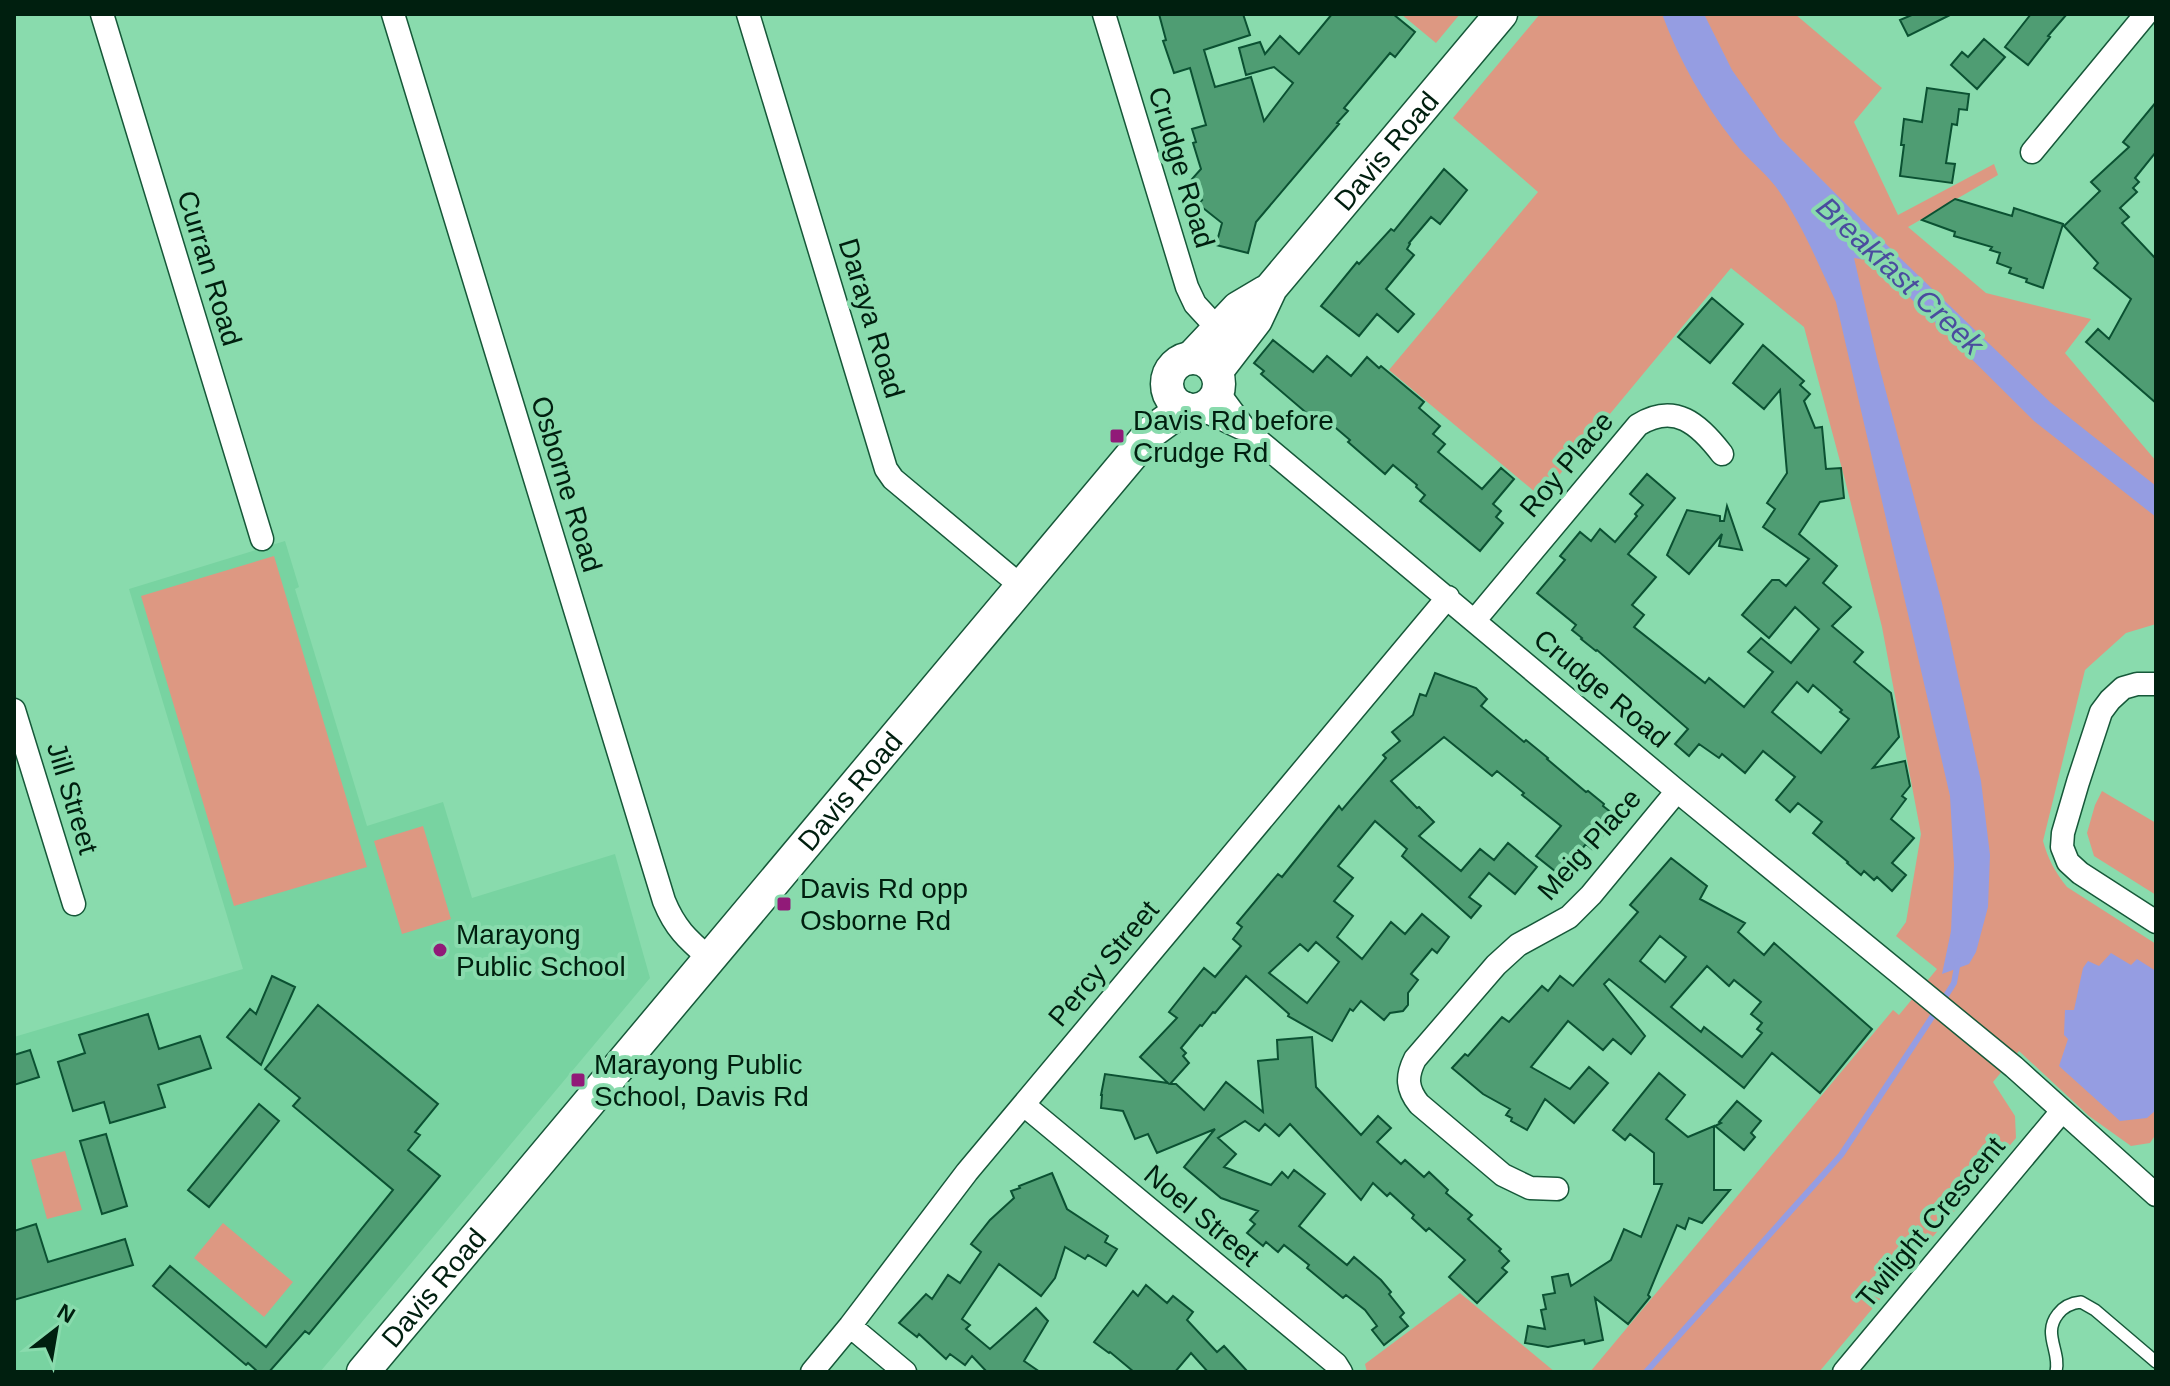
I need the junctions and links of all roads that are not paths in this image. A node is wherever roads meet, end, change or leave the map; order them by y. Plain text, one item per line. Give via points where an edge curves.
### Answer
1 (102, 14) edge
2 (393, 14) edge
3 (748, 14) edge
4 (1104, 14) edge
5 (1501, 14) edge
6 (2146, 14) edge
7 (2032, 152) dead end
8 (1271, 288) junction
9 (1218, 329) junction
10 (1196, 388) junction
11 (1722, 454) dead end
12 (262, 539) dead end
13 (1021, 586) junction
14 (1448, 597) junction
15 (1475, 620) junction
16 (2156, 684) edge
17 (14, 710) edge
18 (1677, 791) junction
19 (74, 904) dead end
20 (2156, 922) edge
21 (709, 958) junction
22 (1024, 1105) junction
23 (2062, 1111) junction
24 (2152, 1184) edge
25 (1557, 1189) dead end
26 (850, 1326) junction
27 (2156, 1362) edge
28 (363, 1372) edge
29 (812, 1372) edge
30 (905, 1372) edge
31 (1341, 1372) edge
32 (1844, 1372) edge
33 (2056, 1372) edge

1 - 12 street, Curran Road
2 - 21 street, Osborne Road via 664,901 672,921
3 - 13 street, Daraya Road via 886,469
4 - 9 street, Crudge Road via 1187,287
5 - 8 street, Davis Road
6 - 7 street
8 - 9 street, Davis Road via 1238,308
8 - 10 street, Davis Road via 1256,320
9 - 10 street, Davis Road
10 - 13 street, Davis Road via 1151,432
10 - 14 street, Crudge Road
11 - 15 street, Roy Place via 1681,417 1666,414 1638,425
13 - 21 street, Davis Road
14 - 15 street, Crudge Road
14 - 22 street, Percy Street
15 - 18 street, Crudge Road
16 - 20 street via 2123,688 2101,712 2062,847 2080,873
17 - 19 street, Jill Street
18 - 23 street, Crudge Road
18 - 25 street, Meig Place via 1591,895 1569,917 1518,945 1496,965 1400,1072 1419,1104 1503,1175 1530,1188
21 - 28 street, Davis Road
22 - 26 street, Percy Street
22 - 31 street, Noel Street
23 - 24 street, Crudge Road
23 - 32 street, Twilight Crescent
26 - 29 street, Percy Street
26 - 30 street
27 - 33 lane via 2081,1302 2066,1306 2051,1325

